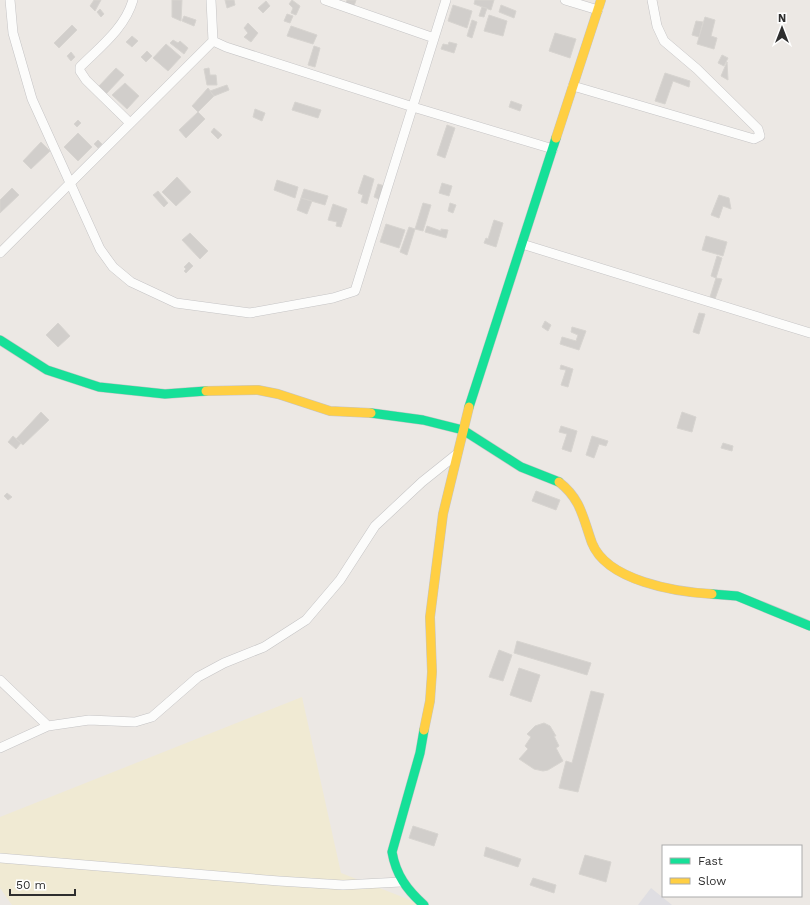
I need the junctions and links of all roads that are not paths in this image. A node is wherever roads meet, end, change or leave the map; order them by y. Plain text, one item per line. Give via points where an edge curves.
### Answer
1 (10, 0) edge
2 (133, 0) edge
3 (212, 0) edge
4 (325, 0) edge
5 (446, 0) edge
6 (565, 0) edge
7 (601, 0) edge
8 (652, 0) edge
9 (598, 10) junction
10 (434, 38) junction
11 (213, 41) junction
12 (573, 86) junction
13 (413, 107) junction
14 (130, 123) junction
15 (553, 149) junction
16 (70, 185) junction
17 (522, 244) junction
18 (0, 253) edge
19 (810, 333) edge
20 (0, 340) edge
21 (463, 430) junction
22 (457, 454) junction
23 (810, 626) edge
24 (0, 680) edge
25 (48, 726) junction
26 (0, 748) edge
27 (0, 858) edge
28 (401, 882) junction
29 (424, 905) edge

1 - 16 street via 13,33 32,99
2 - 14 street via 120,26 80,67 86,80
3 - 11 street
4 - 10 street
5 - 10 street
6 - 9 street
7 - 9 street
8 - 12 street via 657,26 664,41 758,128 760,136 754,139
9 - 12 street
10 - 13 street
11 - 13 street via 226,48
11 - 14 street
12 - 15 street
13 - 15 street
13 - 16 street via 356,291 333,298 250,313 176,303 131,282 113,266 100,249
14 - 16 street
15 - 17 street
16 - 18 street
17 - 19 street
17 - 21 street
20 - 21 street via 48,370 99,388 165,394 258,390 325,410 383,414
21 - 22 street
21 - 23 street via 521,467 557,481 569,490 578,502 592,545 609,565 640,581 682,592 737,596
22 - 25 street via 422,482 375,526 340,580 306,620 264,647 224,662 198,677 152,717 135,722 89,720
22 - 28 street via 443,514 434,578 430,618 430,701 420,754 392,852
24 - 25 street
25 - 26 street
27 - 28 street via 343,885
28 - 29 street

